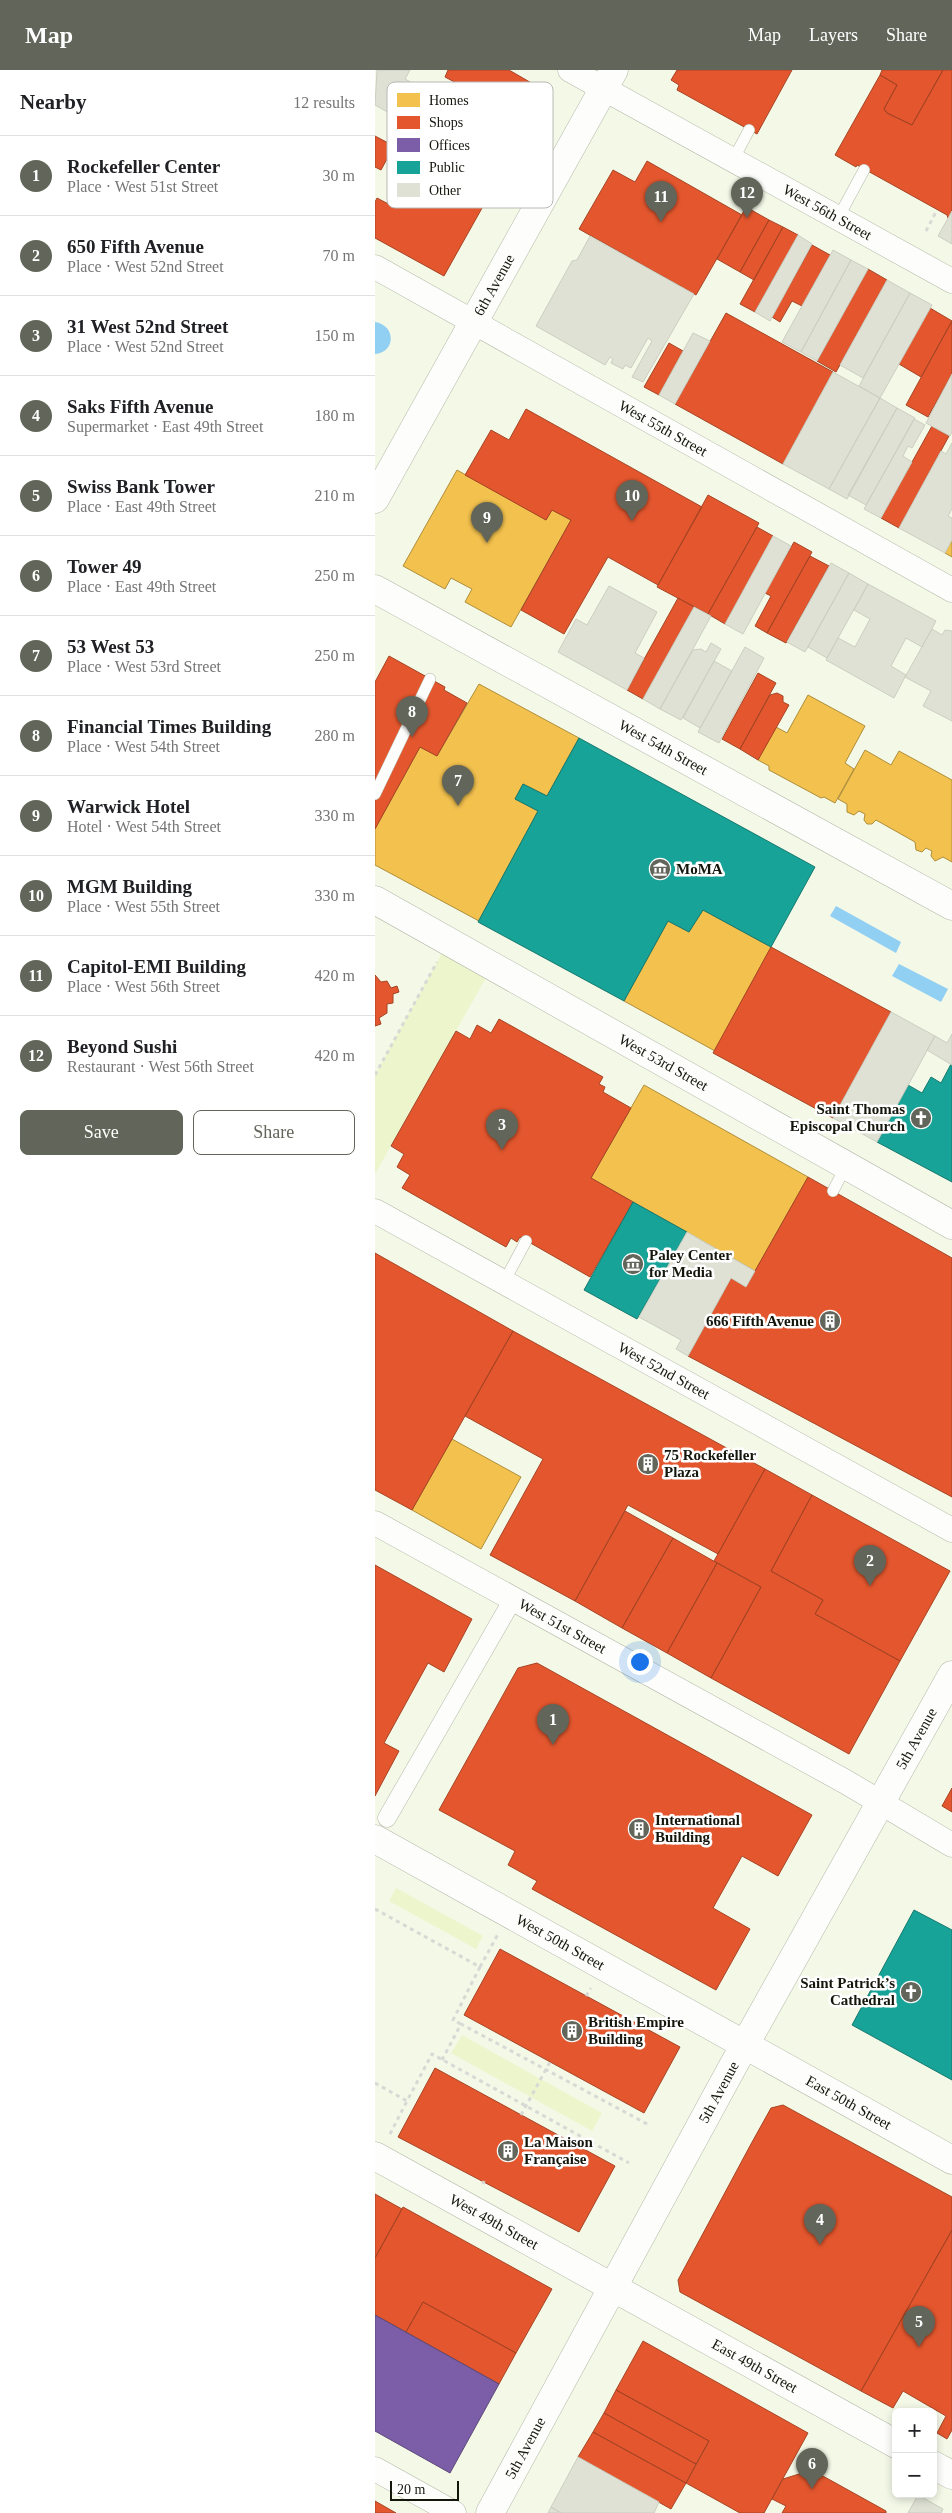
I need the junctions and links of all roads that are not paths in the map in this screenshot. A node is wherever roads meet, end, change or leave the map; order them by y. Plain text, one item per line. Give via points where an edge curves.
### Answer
1 (570, 70) edge
2 (609, 79) edge
3 (749, 130) dead end
4 (733, 160) junction
5 (864, 170) dead end
6 (553, 179) edge
7 (537, 208) edge
8 (837, 218) junction
9 (375, 267) edge
10 (952, 281) edge
11 (473, 322) junction
12 (375, 499) edge
13 (375, 589) edge
14 (952, 590) edge
15 (430, 680) dead end
16 (375, 794) edge
17 (375, 900) edge
18 (952, 906) edge
19 (846, 1166) junction
20 (833, 1191) dead end
21 (375, 1211) edge
22 (952, 1225) edge
23 (526, 1241) dead end
24 (504, 1282) junction
25 (375, 1523) edge
26 (952, 1530) edge
27 (513, 1599) junction
28 (952, 1674) edge
29 (881, 1803) junction
30 (381, 1828) edge
31 (952, 1845) edge
32 (745, 2045) junction
33 (375, 2156) edge
34 (952, 2160) edge
35 (613, 2288) junction
36 (892, 2442) edge
37 (937, 2467) edge
38 (375, 2469) edge
39 (952, 2475) edge
40 (454, 2513) edge
41 (490, 2513) edge

1 - 2 street, West 56th Street
2 - 4 street, West 56th Street
2 - 6 main road, 6th Avenue
3 - 4 lane
4 - 8 street, West 56th Street
5 - 8 lane
7 - 11 main road, 6th Avenue
8 - 10 street, West 56th Street
9 - 11 street, West 55th Street
11 - 12 main road, 6th Avenue
11 - 14 street, West 55th Street
13 - 18 main road, West 54th Street
15 - 16 lane
17 - 19 main road, West 53rd Street
19 - 20 lane
19 - 22 main road, West 53rd Street
21 - 24 street, West 52nd Street
23 - 24 lane
24 - 26 street, West 52nd Street
25 - 27 street, West 51st Street
27 - 29 street, West 51st Street
27 - 30 street
28 - 29 main road, 5th Avenue
29 - 31 street, West 51st Street
29 - 32 main road, 5th Avenue
30 - 32 main road, West 50th Street
32 - 34 main road, East 50th Street
32 - 35 main road, 5th Avenue
33 - 35 main road, West 49th Street
35 - 36 main road, East 49th Street
35 - 41 main road, 5th Avenue
37 - 39 main road
38 - 40 street

